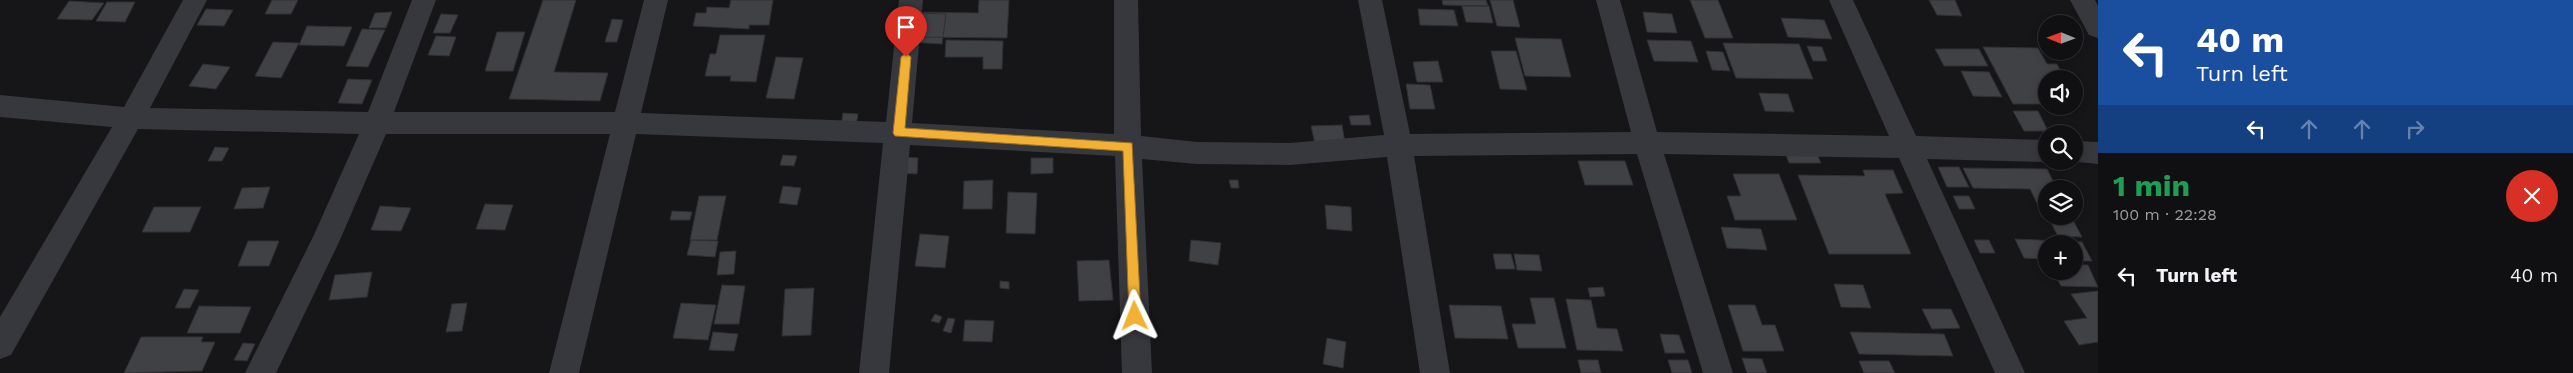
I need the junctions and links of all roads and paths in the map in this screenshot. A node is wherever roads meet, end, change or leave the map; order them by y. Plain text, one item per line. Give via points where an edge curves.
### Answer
1 (195, 0) edge
2 (424, 0) edge
3 (656, 0) edge
4 (911, 0) edge
5 (1126, 0) edge
6 (1370, 0) edge
7 (1608, 0) edge
8 (1841, 0) edge
9 (2082, 0) edge
10 (2098, 28) edge
11 (0, 106) edge
12 (131, 118) junction
13 (377, 123) junction
14 (625, 123) junction
15 (899, 133) junction
16 (1647, 143) junction
17 (1399, 144) junction
18 (1128, 146) junction
19 (1906, 147) junction
20 (2038, 152) edge
21 (2083, 152) edge
22 (2098, 153) edge
23 (0, 345) edge
24 (260, 373) edge
25 (564, 373) edge
26 (874, 373) edge
27 (1137, 373) edge
28 (1435, 373) edge
29 (1718, 373) edge
30 (2010, 373) edge

1 - 12 street
2 - 13 street
3 - 14 street
4 - 15 street
5 - 18 street
6 - 17 street
7 - 16 street
8 - 19 street
9 - 10 street
11 - 12 street
12 - 13 street
12 - 23 street
13 - 14 street
13 - 24 street via 325,242
14 - 15 street
14 - 25 street
15 - 18 street
15 - 26 street
16 - 17 street
16 - 19 street
16 - 29 street
17 - 18 street via 1290,154 1196,153
17 - 28 street
18 - 27 street
19 - 20 street
19 - 30 street
21 - 22 street

